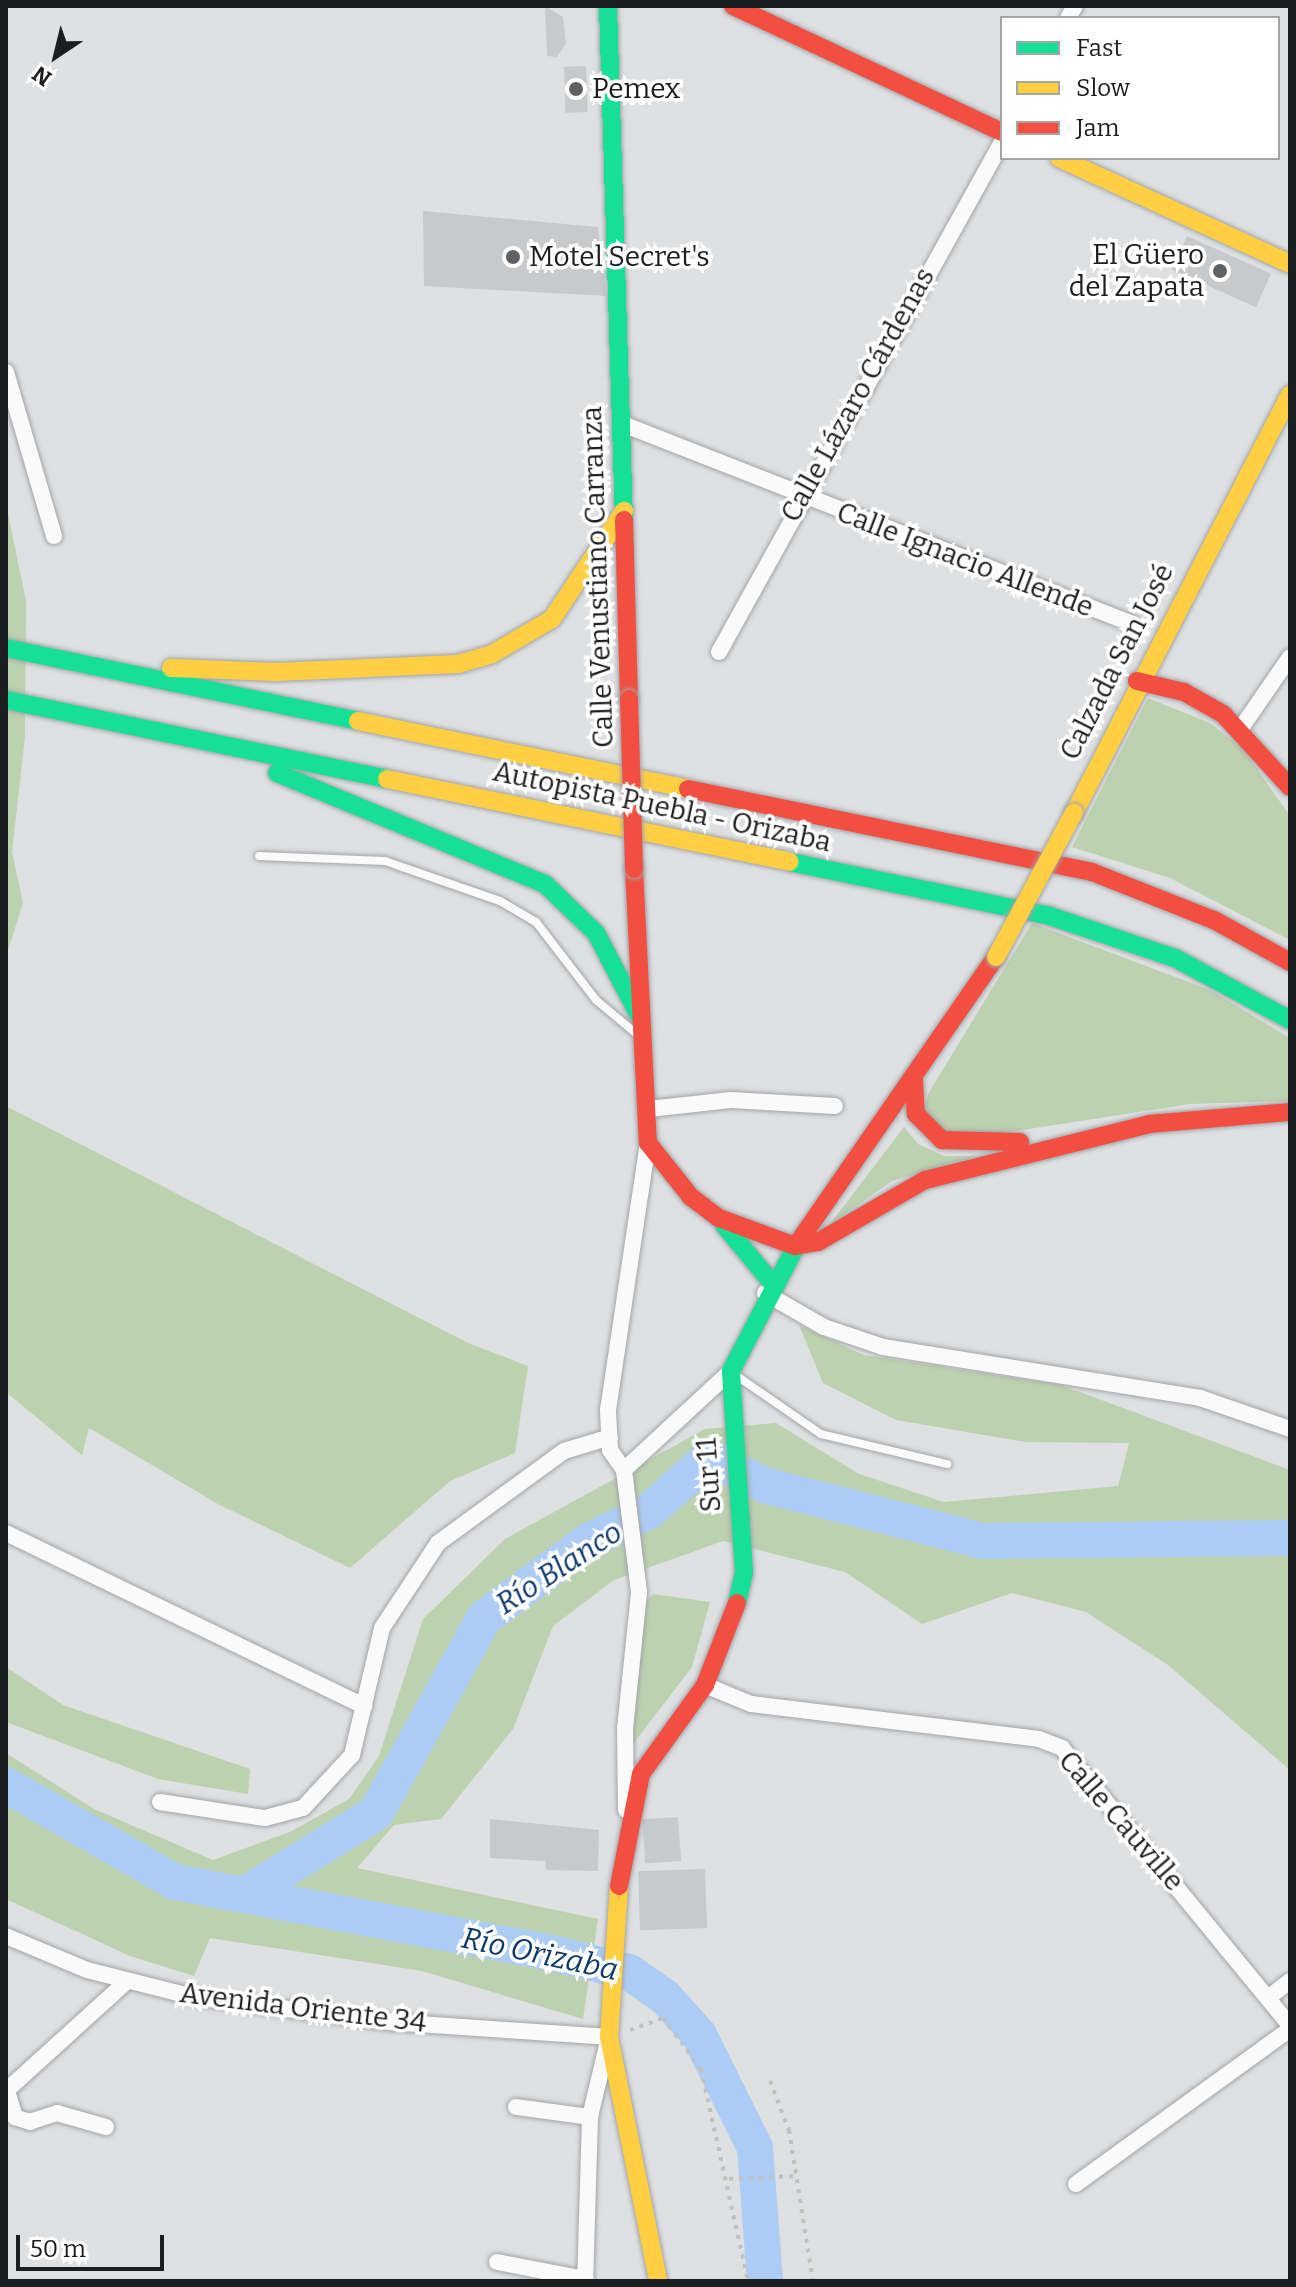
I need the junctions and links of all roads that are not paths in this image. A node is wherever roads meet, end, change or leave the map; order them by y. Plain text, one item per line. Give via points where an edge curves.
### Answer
1 (608, 6) edge
2 (733, 6) edge
3 (1000, 131) edge
4 (1000, 145) edge
5 (1063, 160) edge
6 (1290, 264) edge
7 (6, 372) edge
8 (1290, 394) edge
9 (620, 423) junction
10 (799, 497) junction
11 (624, 511) junction
12 (54, 536) dead end
13 (1133, 624) dead end
14 (6, 648) edge
15 (719, 652) dead end
16 (1290, 657) edge
17 (90, 665) junction
18 (1137, 681) junction
19 (6, 700) edge
20 (119, 724) junction
21 (1241, 728) junction
22 (1290, 787) edge
23 (259, 856) dead end
24 (996, 957) joint
25 (1290, 962) edge
26 (641, 1019) junction
27 (1290, 1020) edge
28 (645, 1041) junction
29 (914, 1081) junction
30 (835, 1106) dead end
31 (649, 1109) junction
32 (1290, 1112) edge
33 (1149, 1124) junction
34 (648, 1143) junction
35 (719, 1218) junction
36 (795, 1246) junction
37 (768, 1288) junction
38 (731, 1371) junction
39 (1290, 1429) edge
40 (610, 1437) junction
41 (947, 1464) dead end
42 (624, 1472) junction
43 (6, 1533) edge
44 (705, 1685) junction
45 (364, 1706) junction
46 (160, 1802) dead end
47 (627, 1821) junction
48 (6, 1936) edge
49 (1290, 1981) edge
50 (125, 1983) junction
51 (1268, 1998) junction
52 (1290, 2027) edge
53 (609, 2035) junction
54 (516, 2107) dead end
55 (590, 2117) junction
56 (106, 2127) dead end
57 (1076, 2184) dead end
58 (497, 2262) dead end
59 (585, 2280) edge
60 (658, 2281) edge

1 - 9 main road, Calle Venustiano Carranza
2 - 3 main road
4 - 10 street, Calle Lázaro Cárdenas
5 - 6 main road
7 - 12 street
8 - 18 main road, Calzada San José
9 - 10 street, Calle Ignacio Allende
9 - 11 main road, Calle Venustiano Carranza
10 - 13 street, Calle Ignacio Allende
10 - 15 street, Calle Lázaro Cárdenas
11 - 17 main road via 552,619 492,654 458,664 276,672
11 - 26 main road, Calle Venustiano Carranza, bridge
14 - 17 main road, Autopista Puebla - Orizaba
16 - 21 street
17 - 25 main road, Autopista Puebla - Orizaba via 1092,872 1214,920
18 - 21 main road via 1184,692
18 - 24 main road, Calzada San José, bridge
19 - 20 main road, Autopista Puebla - Orizaba
20 - 26 main road via 315,784 545,884 596,933
20 - 27 main road, Autopista Puebla - Orizaba via 1047,915 1175,958
21 - 22 main road
23 - 28 lane via 385,861 500,901 536,922 596,1000
24 - 29 main road, Sur 11
26 - 28 main road, Calle Venustiano Carranza
28 - 31 main road, Calle Venustiano Carranza
29 - 33 main road via 911,1103 920,1122 959,1145
29 - 36 main road, Sur 11
30 - 31 street via 731,1100
31 - 34 main road, Calle Venustiano Carranza
32 - 33 main road
33 - 36 main road via 901,1188 818,1242
34 - 35 main road via 683,1189
34 - 40 street, Calle Venustiano Carranza
35 - 36 main road
35 - 37 main road
36 - 37 main road, Sur 11
37 - 38 main road, Sur 11
37 - 39 street via 824,1327 883,1347 1200,1398
38 - 41 lane via 821,1434
38 - 42 street
38 - 44 main road, Sur 11 via 744,1573 726,1645
40 - 42 street
40 - 45 street via 564,1451 438,1543 382,1628
42 - 47 street via 637,1564
43 - 45 street
44 - 47 main road, Sur 11 via 641,1774
44 - 51 street, Calle Cauville via 751,1704 1039,1739 1062,1748
45 - 46 street via 352,1755 303,1808 265,1818
47 - 53 main road, Sur 11
48 - 50 street, Avenida Oriente 34
49 - 51 street
50 - 53 street, Avenida Oriente 34 via 389,2022
50 - 56 street via 7,2090 15,2117 30,2122 57,2113
51 - 52 street, Calle Cauville
52 - 57 street
53 - 55 street
53 - 60 main road, Sur 11
54 - 55 street
55 - 59 street
58 - 59 street

